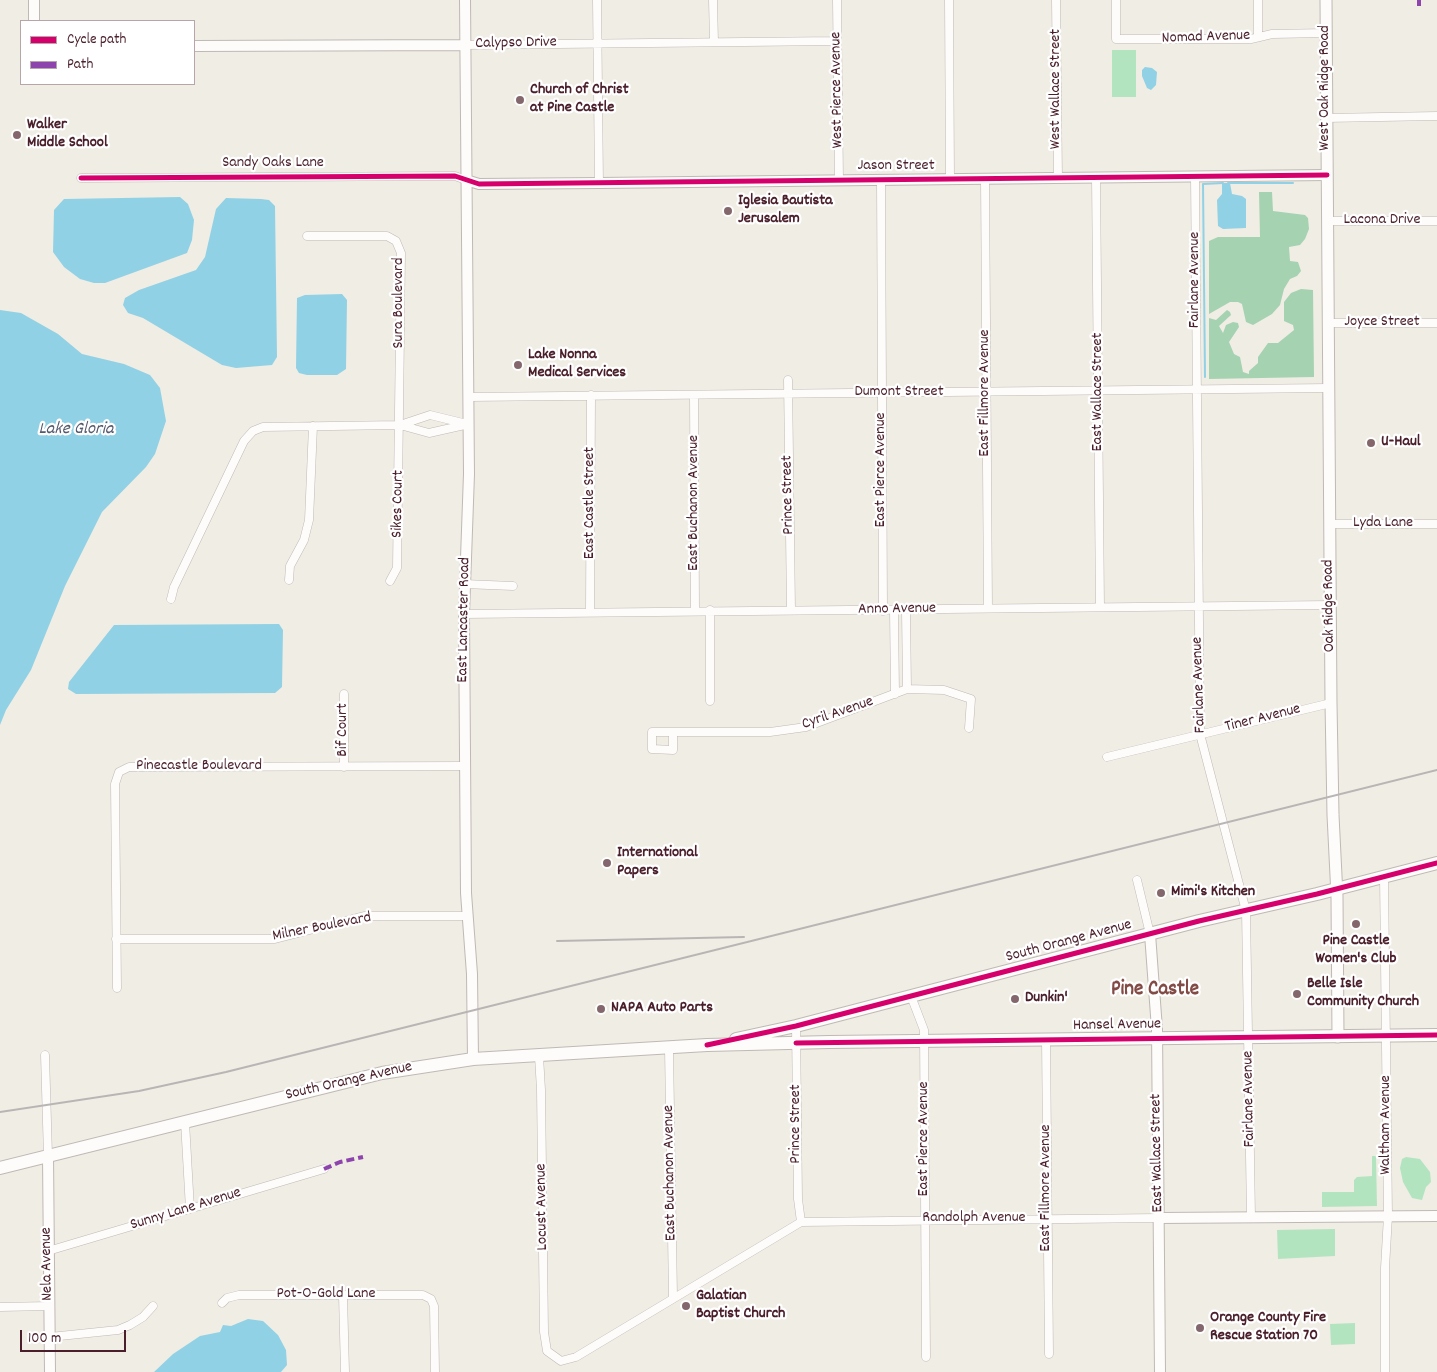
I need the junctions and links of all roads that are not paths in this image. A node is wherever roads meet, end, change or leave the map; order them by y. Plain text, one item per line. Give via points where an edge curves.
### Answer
1 (34, 0) edge
2 (465, 0) edge
3 (597, 0) edge
4 (713, 0) edge
5 (837, 0) edge
6 (949, 0) edge
7 (1056, 0) edge
8 (1116, 0) edge
9 (1258, 0) edge
10 (1326, 0) edge
11 (34, 20) edge
12 (1326, 33) junction
13 (1258, 37) junction
14 (837, 41) junction
15 (714, 42) junction
16 (597, 43) junction
17 (465, 44) junction
18 (195, 46) edge
19 (1437, 116) edge
20 (1326, 118) junction
21 (1327, 176) junction
22 (1195, 177) junction
23 (81, 178) dead end
24 (1058, 178) junction
25 (1096, 178) junction
26 (950, 179) junction
27 (985, 179) junction
28 (466, 180) junction
29 (839, 180) junction
30 (881, 180) junction
31 (599, 183) junction
32 (1327, 221) junction
33 (1437, 221) edge
34 (307, 236) dead end
35 (1328, 323) junction
36 (1437, 323) edge
37 (788, 380) dead end
38 (1329, 388) junction
39 (1196, 389) junction
40 (1099, 391) junction
41 (882, 392) junction
42 (986, 392) junction
43 (788, 394) junction
44 (591, 395) junction
45 (694, 395) junction
46 (469, 397) junction
47 (421, 417) junction
48 (469, 424) junction
49 (400, 425) junction
50 (313, 426) junction
51 (421, 432) junction
52 (1329, 524) junction
53 (1437, 524) edge
54 (289, 580) dead end
55 (390, 581) dead end
56 (464, 584) junction
57 (513, 586) dead end
58 (171, 600) dead end
59 (1330, 605) junction
60 (1198, 606) junction
61 (1100, 607) junction
62 (988, 608) junction
63 (710, 610) junction
64 (791, 610) junction
65 (590, 611) junction
66 (695, 611) junction
67 (884, 611) junction
68 (894, 611) junction
69 (906, 611) junction
70 (464, 614) junction
71 (906, 625) junction
72 (894, 627) junction
73 (907, 689) junction
74 (344, 694) dead end
75 (895, 694) junction
76 (710, 701) dead end
77 (1331, 703) junction
78 (969, 728) dead end
79 (674, 732) dead end
80 (1200, 734) junction
81 (1107, 757) dead end
82 (465, 766) junction
83 (344, 767) junction
84 (1437, 863) edge
85 (1384, 877) junction
86 (1137, 880) dead end
87 (1337, 889) junction
88 (1246, 910) junction
89 (468, 916) junction
90 (1150, 934) junction
91 (116, 939) junction
92 (117, 988) dead end
93 (911, 996) junction
94 (796, 1026) junction
95 (1437, 1035) edge
96 (1386, 1036) junction
97 (1250, 1037) junction
98 (1338, 1037) junction
99 (1157, 1038) junction
100 (1046, 1039) junction
101 (924, 1040) junction
102 (796, 1043) junction
103 (706, 1045) junction
104 (669, 1049) junction
105 (45, 1054) dead end
106 (539, 1056) junction
107 (473, 1059) junction
108 (185, 1122) junction
109 (48, 1156) junction
110 (0, 1168) edge
111 (324, 1169) dead end
112 (190, 1209) junction
113 (1388, 1216) junction
114 (1437, 1216) edge
115 (1251, 1217) junction
116 (1047, 1218) junction
117 (1159, 1218) junction
118 (925, 1219) junction
119 (801, 1222) junction
120 (48, 1251) junction
121 (343, 1295) junction
122 (672, 1297) junction
123 (222, 1303) dead end
124 (49, 1306) junction
125 (153, 1306) dead end
126 (0, 1307) edge
127 (50, 1337) junction
128 (1049, 1354) dead end
129 (551, 1356) joint
130 (926, 1357) dead end
131 (50, 1372) edge
132 (344, 1372) edge
133 (435, 1372) edge
134 (1160, 1372) edge
135 (1384, 1372) edge

1 - 11 street
2 - 17 street, East Lancaster Road
3 - 16 street
4 - 15 street
5 - 14 street, West Pierce Avenue
6 - 26 street
7 - 24 street, West Wallace Street
8 - 13 street, Nomad Avenue via 1116,39
9 - 13 street
10 - 12 main road, West Oak Ridge Road
12 - 13 street, Nomad Avenue
12 - 20 main road, West Oak Ridge Road
14 - 15 street, Calypso Drive
14 - 29 street, West Pierce Avenue
15 - 16 street, Calypso Drive
16 - 17 street, Calypso Drive
16 - 31 street
17 - 18 street, Calypso Drive
17 - 28 street, East Lancaster Road
19 - 20 street
20 - 21 main road, West Oak Ridge Road
21 - 22 street, Jason Street
21 - 32 main road, Oak Ridge Road
22 - 25 street, Jason Street
22 - 39 street, Fairlane Avenue
23 - 28 street, Sandy Oaks Lane via 455,176
24 - 25 street, Jason Street
24 - 27 street, Jason Street
25 - 40 street, East Wallace Street
26 - 27 street, Jason Street
26 - 30 street, Jason Street
27 - 42 street, East Fillmore Avenue
28 - 31 street, Jason Street via 479,184
28 - 46 street, East Lancaster Road
29 - 30 street, Jason Street
29 - 31 street, Jason Street
30 - 41 street, East Pierce Avenue
32 - 33 street, Lacona Drive
32 - 35 main road, Oak Ridge Road
34 - 49 street, Sura Boulevard via 387,236 399,246
35 - 36 street, Joyce Street
35 - 38 main road, Oak Ridge Road
37 - 43 street, Prince Street
38 - 39 street, Dumont Street
38 - 52 main road, Oak Ridge Road
39 - 40 street, Dumont Street
39 - 60 street, Fairlane Avenue
40 - 42 street, Dumont Street
40 - 61 street, East Wallace Street
41 - 42 street, Dumont Street
41 - 43 street, Dumont Street
41 - 67 street, East Pierce Avenue
42 - 62 street, East Fillmore Avenue
43 - 45 street, Dumont Street
43 - 64 street, Prince Street
44 - 45 street, Dumont Street
44 - 46 street, Dumont Street
44 - 65 street, East Castle Street
45 - 66 street, East Buchanon Avenue
46 - 48 street, East Lancaster Road
47 - 48 street via 433,415
47 - 49 street
47 - 51 street
48 - 51 street via 432,433
48 - 56 street, East Lancaster Road
49 - 50 street
49 - 51 street
49 - 55 street, Sikes Court via 397,568
50 - 54 street via 309,520 304,540 290,566
50 - 58 street via 263,427 248,435 174,587
52 - 53 street, Lyda Lane
52 - 59 main road, Oak Ridge Road
56 - 57 street
56 - 70 street, East Lancaster Road
59 - 60 street, Anno Avenue
59 - 77 main road, Oak Ridge Road
60 - 61 street, Anno Avenue
60 - 80 street, Fairlane Avenue
61 - 62 street, Anno Avenue
62 - 69 street, Anno Avenue
63 - 64 street, Anno Avenue
63 - 66 street, Anno Avenue
63 - 76 street
64 - 67 street, Anno Avenue
65 - 66 street, Anno Avenue
65 - 70 street, Anno Avenue
67 - 68 street, Anno Avenue
68 - 69 street, Anno Avenue
68 - 72 street
69 - 71 street
70 - 82 street, East Lancaster Road
71 - 72 street
71 - 73 street
72 - 75 street
73 - 75 street, Cyril Avenue
73 - 78 street, Cyril Avenue via 944,690 971,699
74 - 83 street, Bif Court
75 - 79 street, Cyril Avenue via 806,727 770,732
77 - 80 street, Tiner Avenue
77 - 87 main road, Oak Ridge Road
80 - 81 street, Tiner Avenue
80 - 88 street, Fairlane Avenue
82 - 83 street, Pinecastle Boulevard
82 - 89 street, East Lancaster Road
83 - 91 street, Pinecastle Boulevard via 129,767 119,772 115,784
84 - 85 main road, South Orange Avenue
85 - 87 main road, South Orange Avenue
85 - 96 street, Waltham Avenue
86 - 90 street
87 - 88 main road, South Orange Avenue
87 - 98 main road, Oak Ridge Road
88 - 90 main road, South Orange Avenue
88 - 97 street, Fairlane Avenue
89 - 91 street, Milner Boulevard via 364,916 274,939
89 - 107 street, East Lancaster Road
90 - 93 main road, South Orange Avenue
90 - 99 street, East Wallace Street
91 - 92 street, Pinecastle Boulevard
93 - 94 main road, South Orange Avenue
93 - 101 street, East Pierce Avenue via 924,1030
94 - 102 street, Prince Street
94 - 103 main road, South Orange Avenue
95 - 96 main road, Hansel Avenue
96 - 98 main road, Hansel Avenue
96 - 113 street, Waltham Avenue
97 - 98 main road, Hansel Avenue
97 - 99 main road, Hansel Avenue
97 - 115 street, Fairlane Avenue
99 - 100 main road, Hansel Avenue
99 - 117 street, East Wallace Street
100 - 101 main road, Hansel Avenue
100 - 116 street, East Fillmore Avenue
101 - 102 main road, Hansel Avenue
101 - 118 street, East Pierce Avenue
102 - 103 main road, South Orange Avenue
102 - 119 street, Prince Street
103 - 104 main road, South Orange Avenue
104 - 106 main road, South Orange Avenue
104 - 122 street, East Buchanon Avenue
105 - 109 street
106 - 107 main road, South Orange Avenue
106 - 129 street, Locust Avenue via 544,1332
107 - 108 main road, South Orange Avenue via 382,1072
108 - 109 main road, South Orange Avenue
108 - 112 street
109 - 110 main road, South Orange Avenue
109 - 120 street, Nela Avenue
111 - 112 street, Sunny Lane Avenue
112 - 120 street, Sunny Lane Avenue
113 - 114 street, Randolph Avenue
113 - 115 street, Randolph Avenue
113 - 135 street, Waltham Avenue
115 - 117 street, Randolph Avenue
116 - 117 street, Randolph Avenue
116 - 118 street, Randolph Avenue
116 - 128 street, East Fillmore Avenue
117 - 134 street, East Wallace Street
118 - 119 street, Randolph Avenue
118 - 130 street, East Pierce Avenue
119 - 122 street, Randolph Avenue
120 - 124 street, Nela Avenue
121 - 123 street, Pot-O-Gold Lane via 239,1295
121 - 132 street
121 - 133 street, Pot-O-Gold Lane via 423,1295 431,1299 434,1306
122 - 129 street, Randolph Avenue via 576,1357 561,1361
124 - 126 street
124 - 127 street, Nela Avenue
125 - 127 street via 137,1321 118,1330
127 - 131 street, Nela Avenue

